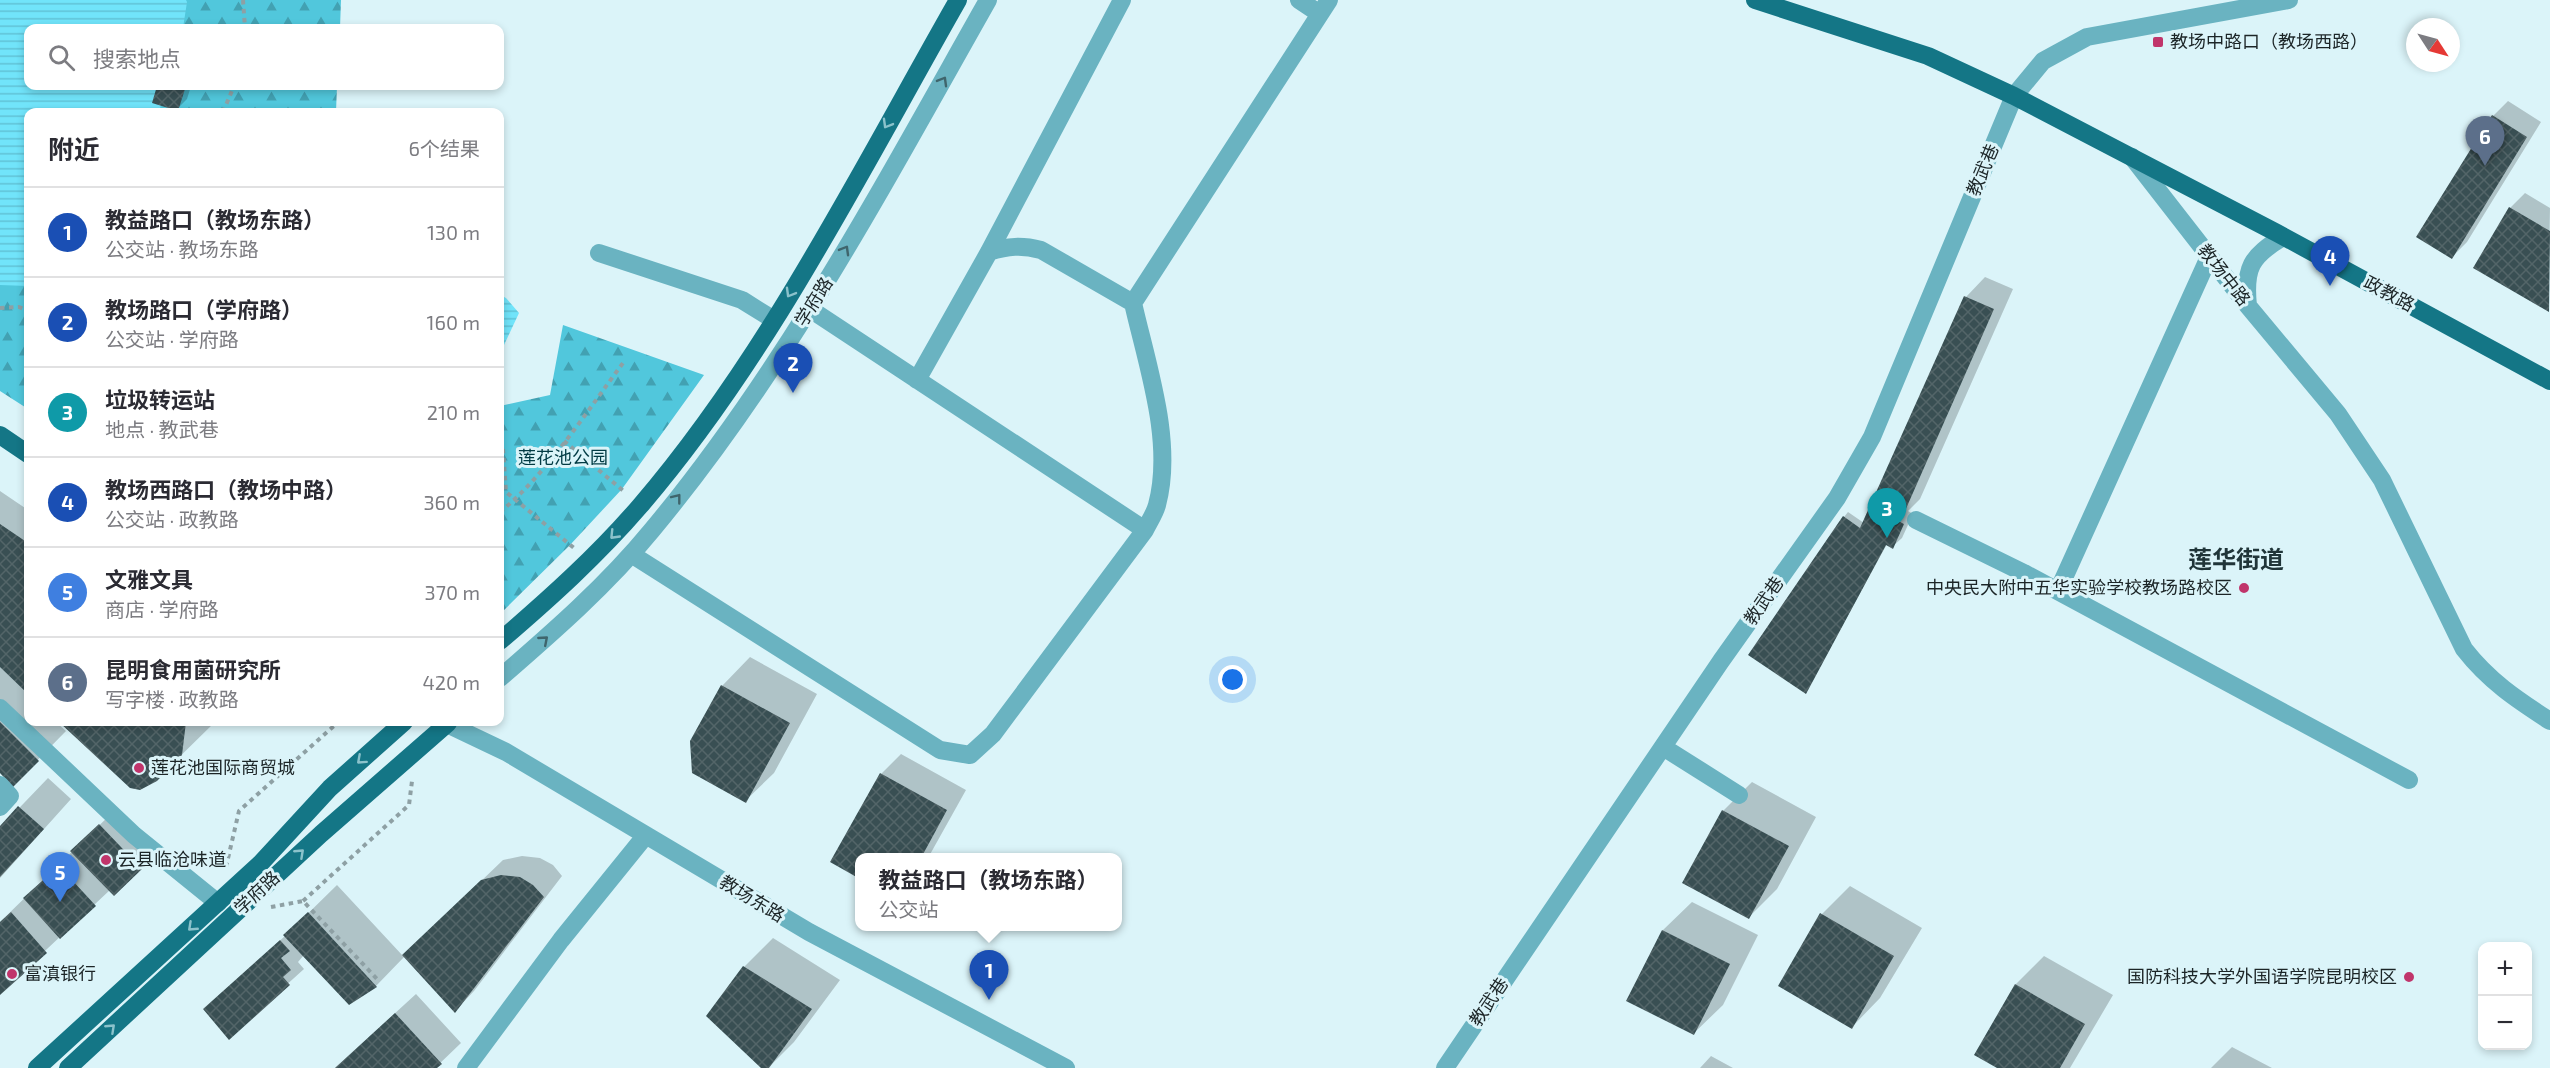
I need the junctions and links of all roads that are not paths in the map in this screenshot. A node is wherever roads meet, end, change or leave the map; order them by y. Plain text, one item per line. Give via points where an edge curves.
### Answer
1 (958, 0) edge
2 (988, 0) edge
3 (1122, 0) edge
4 (1299, 0) edge
5 (1755, 0) edge
6 (2289, 0) edge
7 (1325, 7) edge
8 (2014, 96) junction
9 (2132, 157) junction
10 (2283, 237) junction
11 (989, 252) junction
12 (599, 254) dead end
13 (2209, 257) junction
14 (1133, 303) junction
15 (2248, 306) junction
16 (810, 309) junction
17 (774, 320) junction
18 (917, 380) junction
19 (2550, 381) edge
20 (0, 435) edge
21 (24, 451) edge
22 (1916, 520) dead end
23 (1145, 530) junction
24 (631, 554) junction
25 (2058, 591) junction
26 (504, 637) edge
27 (504, 674) edge
28 (0, 708) edge
29 (2550, 720) edge
30 (400, 726) edge
31 (442, 726) edge
32 (455, 726) edge
33 (1663, 747) junction
34 (2409, 780) dead end
35 (0, 785) edge
36 (1739, 795) dead end
37 (0, 807) edge
38 (646, 835) junction
39 (218, 903) junction
40 (37, 1068) edge
41 (68, 1068) edge
42 (466, 1068) edge
43 (1066, 1068) edge
44 (1444, 1068) edge

1 -> 17 main road, 学府路
16 -> 2 street, 学府路
3 - 11 street
4 - 7 street
5 - 8 main road, 教场中路 via 1928,56
6 - 8 street, 教武巷 via 2087,37 2043,61
7 - 14 street
8 - 9 main road, 教场中路
8 - 33 street, 教武巷 via 1872,436 1837,498
9 - 10 main road, 政教路
9 - 13 street, 教场中路
10 - 15 street via 2264,248 2251,262 2246,285
10 - 19 main road, 政教路
11 - 14 street via 1008,246 1041,250
11 - 18 street
12 - 17 street via 742,300
13 - 15 street, 教场中路
13 - 25 street
14 - 23 street via 1164,443 1157,507
15 - 29 street, 教场中路 via 2338,414 2382,480 2464,649 2511,696
16 - 18 street
24 -> 16 street, 学府路 via 734,423
17 -> 26 main road, 学府路 via 726,394 641,505 589,561
18 - 23 street
20 - 21 main road
22 - 25 street
23 - 24 street via 993,734 970,755 940,750
27 -> 24 street, 学府路
25 - 34 street
28 - 39 street via 134,835
30 -> 39 main road, 学府路 via 330,788
41 -> 31 main road, 学府路
32 - 38 street, 教场东路
33 - 36 street
33 - 44 street, 教武巷
35 - 37 street via 10,796
38 - 42 street via 561,940
38 - 43 street, 教场东路 via 809,932
39 -> 40 main road, 学府路

